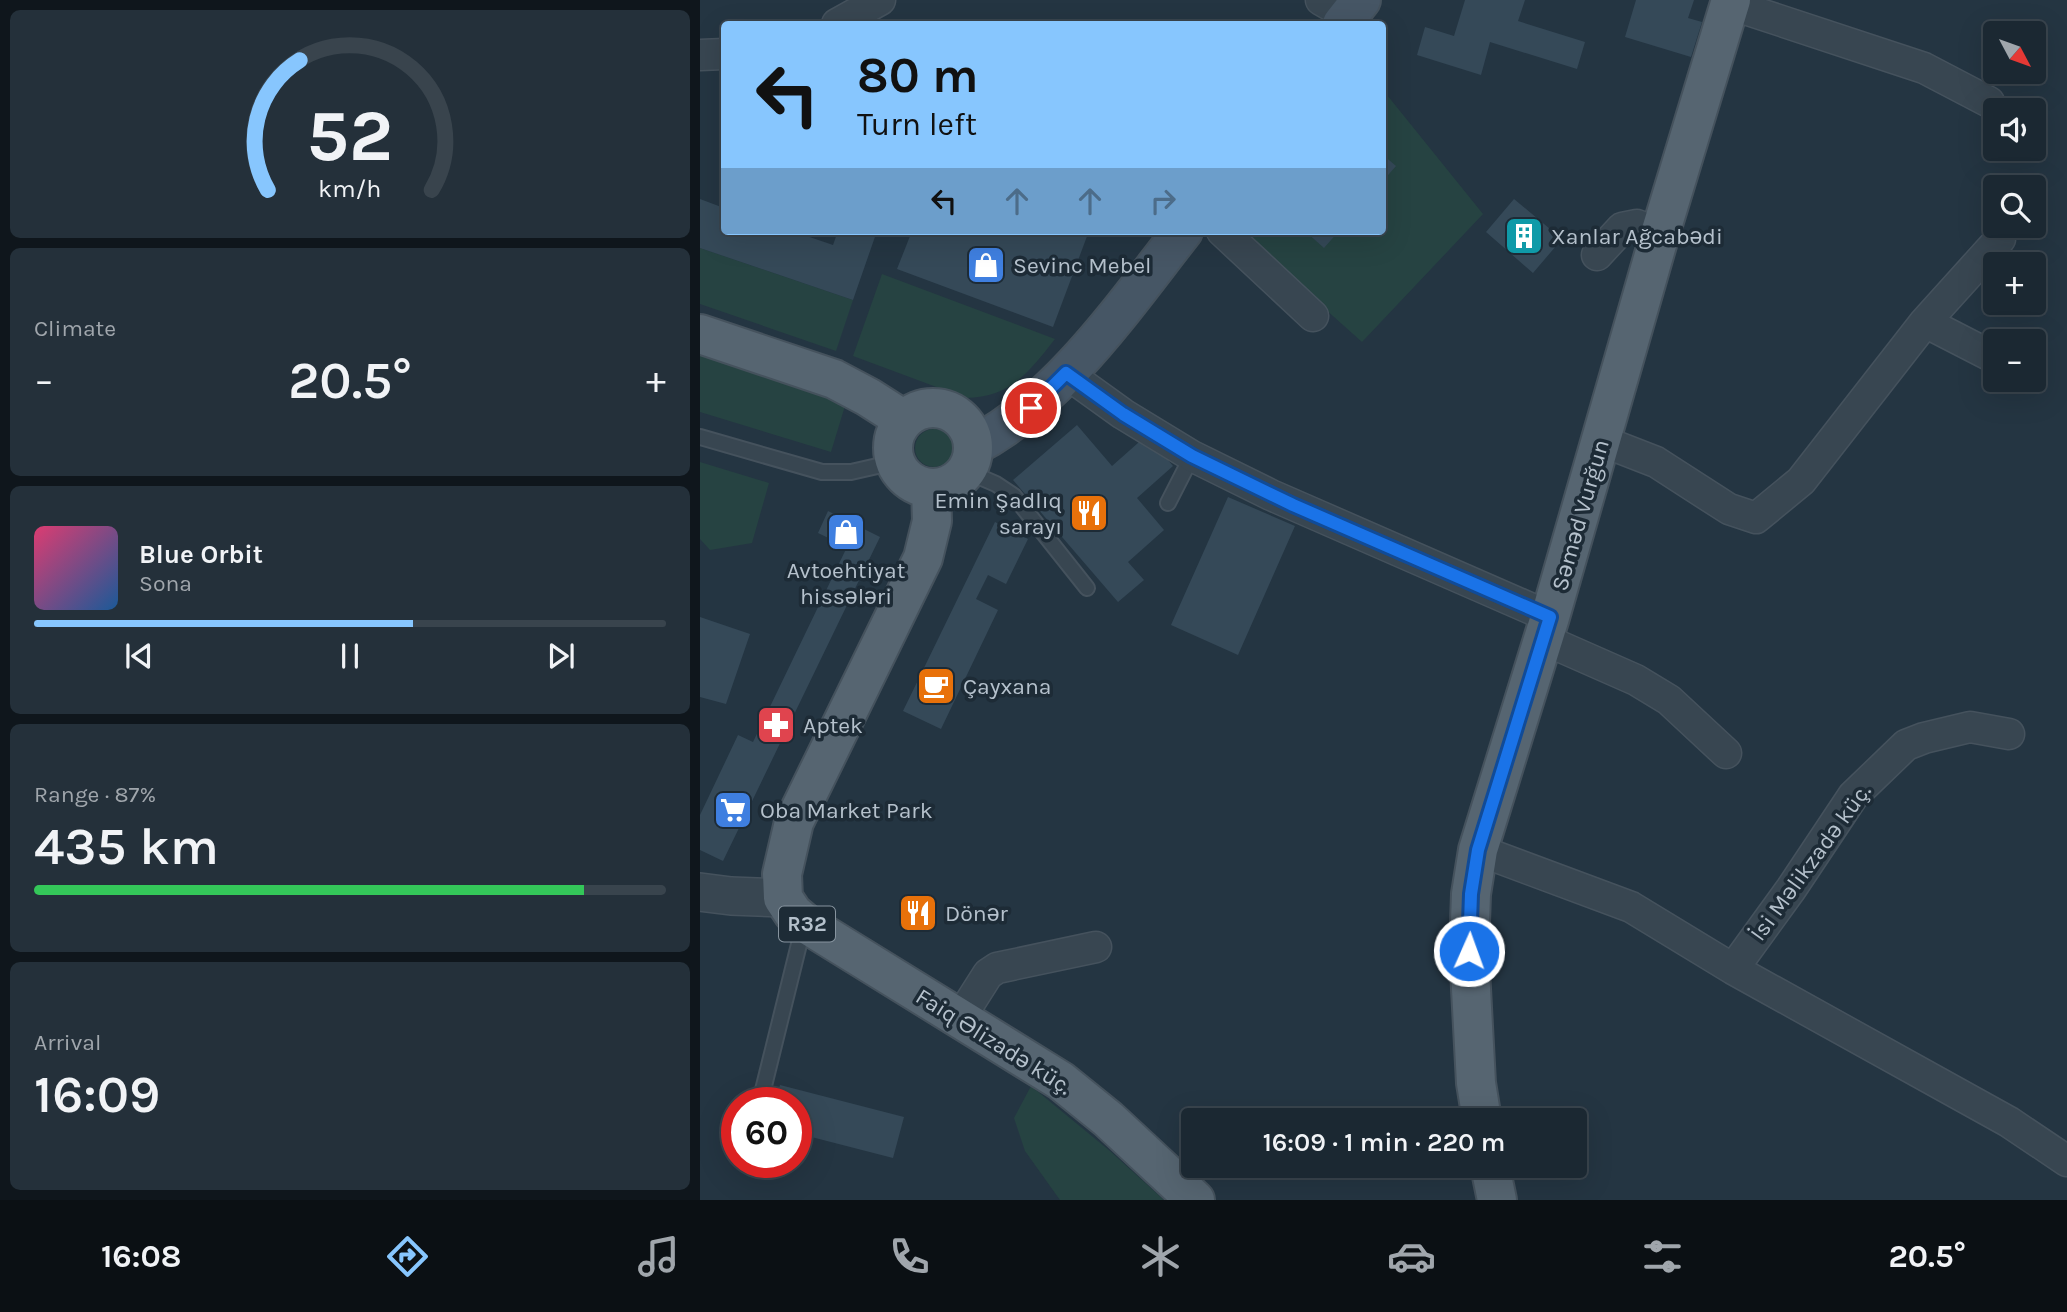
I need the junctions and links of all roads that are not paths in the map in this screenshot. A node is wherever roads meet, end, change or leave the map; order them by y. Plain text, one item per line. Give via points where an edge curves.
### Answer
1 (880, 0) edge
2 (1730, 2) edge
3 (842, 21) edge
4 (721, 54) edge
5 (700, 55) edge
6 (1983, 99) edge
7 (1660, 234) junction
8 (1180, 235) edge
9 (1226, 235) edge
10 (2000, 239) dead end
11 (1597, 256) dead end
12 (1313, 316) dead end
13 (1925, 322) junction
14 (700, 334) edge
15 (1983, 352) edge
16 (1066, 373) junction
17 (904, 419) junction
18 (700, 436) edge
19 (1602, 441) junction
20 (1192, 456) junction
21 (969, 458) junction
22 (895, 463) junction
23 (931, 488) junction
24 (1168, 503) dead end
25 (1087, 588) dead end
26 (1547, 628) junction
27 (2009, 734) dead end
28 (1726, 753) dead end
29 (1478, 850) junction
30 (700, 892) edge
31 (794, 910) junction
32 (1096, 947) dead end
33 (1732, 969) junction
34 (960, 1018) junction
35 (763, 1087) edge
36 (1480, 1108) edge
37 (2067, 1161) edge
38 (1492, 1178) edge
39 (1195, 1200) edge
40 (1497, 1200) edge

1 - 3 street
2 - 6 street via 1924,68
2 - 7 main road, Səməd Vurğun
4 - 5 street
7 - 11 street via 1637,225 1622,228
7 - 19 main road, Səməd Vurğun
8 - 16 main road
9 - 12 street
10 - 13 street
13 - 15 street
13 - 19 street via 1801,481 1756,518 1729,509 1656,462
14 - 17 main road via 834,379
16 - 20 street
16 - 21 main road
17 - 21 main road via 928,408 953,413 970,433
17 - 22 main road via 893,444
18 - 22 lane via 822,472 851,472
19 - 26 main road, Səməd Vurğun
20 - 24 lane
20 - 26 street
21 - 23 main road via 956,480
21 - 25 lane via 1014,496
22 - 23 main road via 909,481
23 - 31 main road, R32 via 932,521 923,558 794,822 782,874
26 - 28 street via 1668,700
26 - 29 main road, Səməd Vurğun
27 - 33 street, İsi Məlikzadə küç. via 1970,727 1906,746 1853,796
29 - 33 street via 1631,907
29 - 36 main road, Səməd Vurğun via 1469,951
30 - 31 street, Faiq Əlizadə küç.
31 - 34 main road, Faiq Əlizadə küç. / R32
31 - 35 lane
32 - 34 street via 997,968 988,974
33 - 37 street via 2009,1122
34 - 39 main road, Faiq Əlizadə küç. / R32 via 1061,1080
38 - 40 main road

